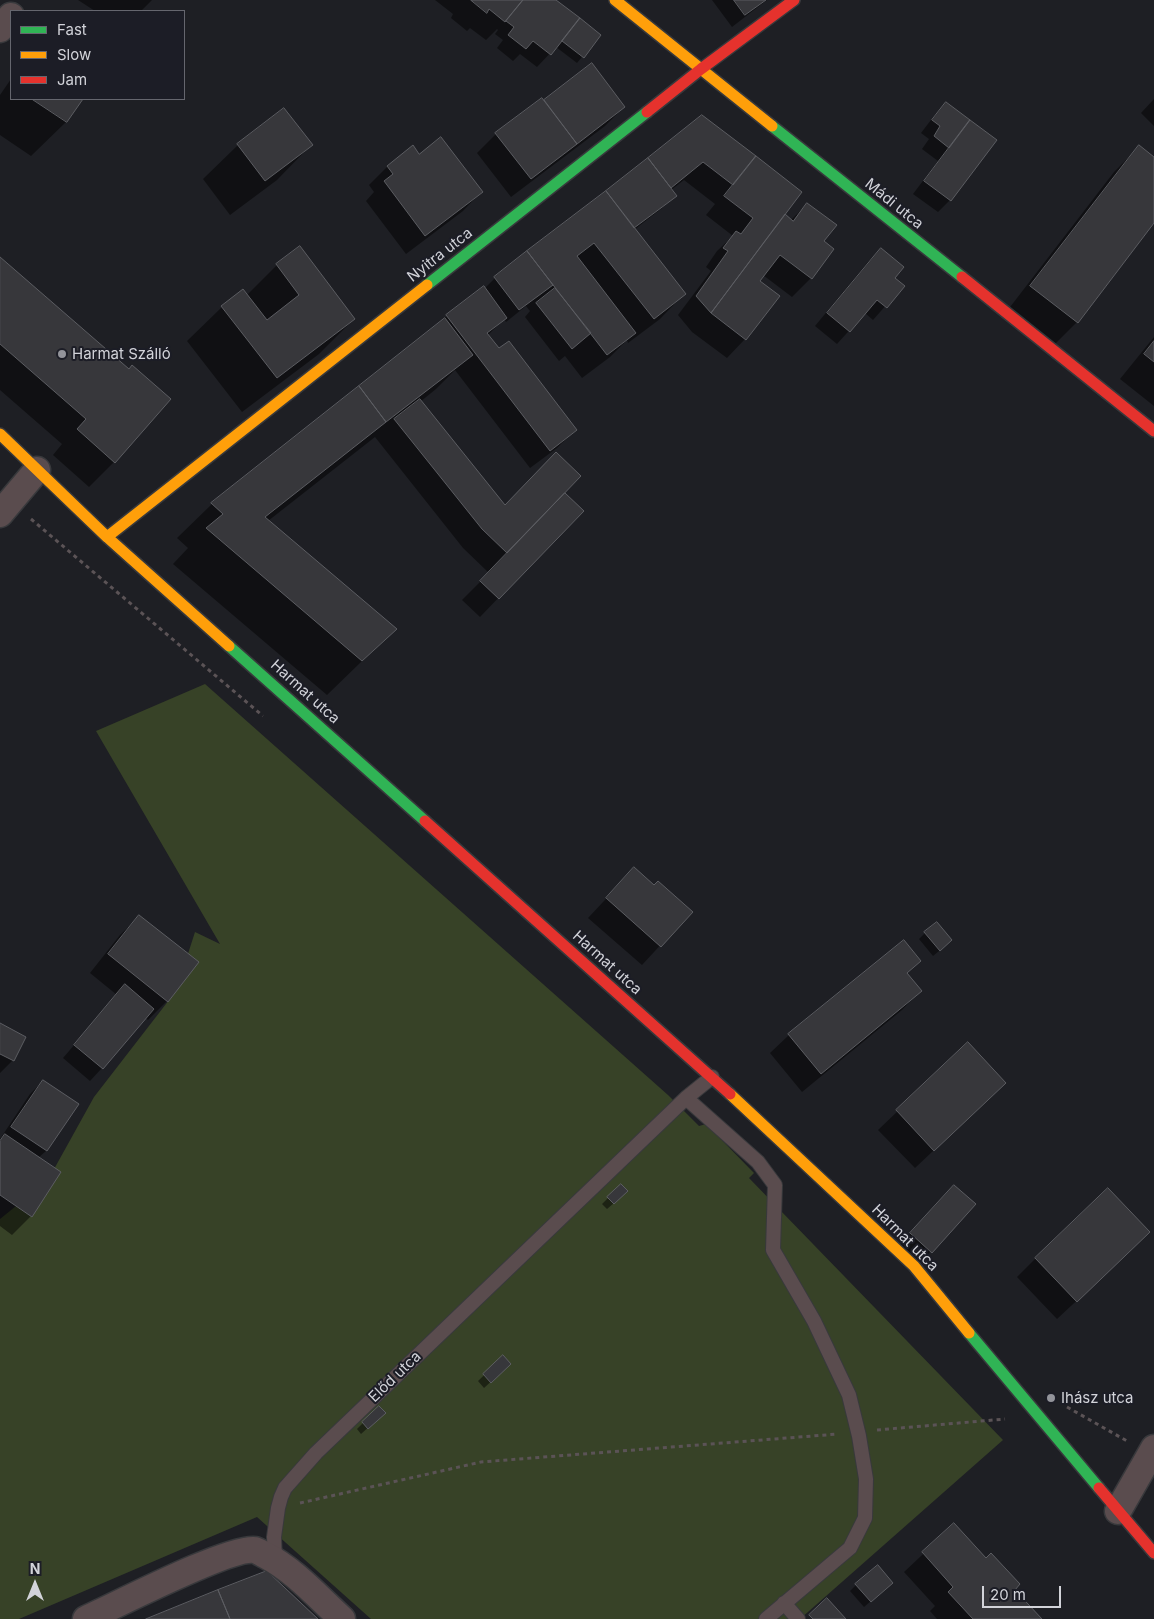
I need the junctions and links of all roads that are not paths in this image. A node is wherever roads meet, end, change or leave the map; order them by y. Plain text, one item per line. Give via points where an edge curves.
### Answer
1 (25, 0) edge
2 (615, 0) edge
3 (794, 0) edge
4 (16, 10) edge
5 (10, 17) edge
6 (0, 29) edge
7 (701, 69) junction
8 (1154, 431) edge
9 (0, 434) edge
10 (37, 470) junction
11 (5, 507) edge
12 (107, 537) junction
13 (712, 1076) junction
14 (686, 1098) junction
15 (1152, 1451) edge
16 (1118, 1511) junction
17 (1154, 1553) edge
18 (275, 1560) junction
19 (784, 1603) junction
20 (86, 1619) edge
21 (342, 1619) edge
22 (766, 1619) edge
23 (798, 1619) edge

1 - 4 street
2 - 7 street, Mádi utca
3 - 7 street, Nyitra utca
5 - 6 street
7 - 8 street, Mádi utca
7 - 12 street, Nyitra utca
9 - 10 street, Harmat utca
10 - 11 street
10 - 12 street, Harmat utca
12 - 13 street, Harmat utca
13 - 14 lane, Előd utca
13 - 16 street, Harmat utca via 914,1266
14 - 18 lane, Előd utca via 316,1453 285,1488 278,1508
14 - 19 lane via 758,1162 775,1185 773,1250 814,1320 849,1396 858,1432 866,1479 865,1518 850,1548
15 - 16 street
16 - 17 street, Harmat utca
18 - 20 street via 255,1550 232,1553
18 - 21 street
19 - 22 lane
19 - 23 lane

